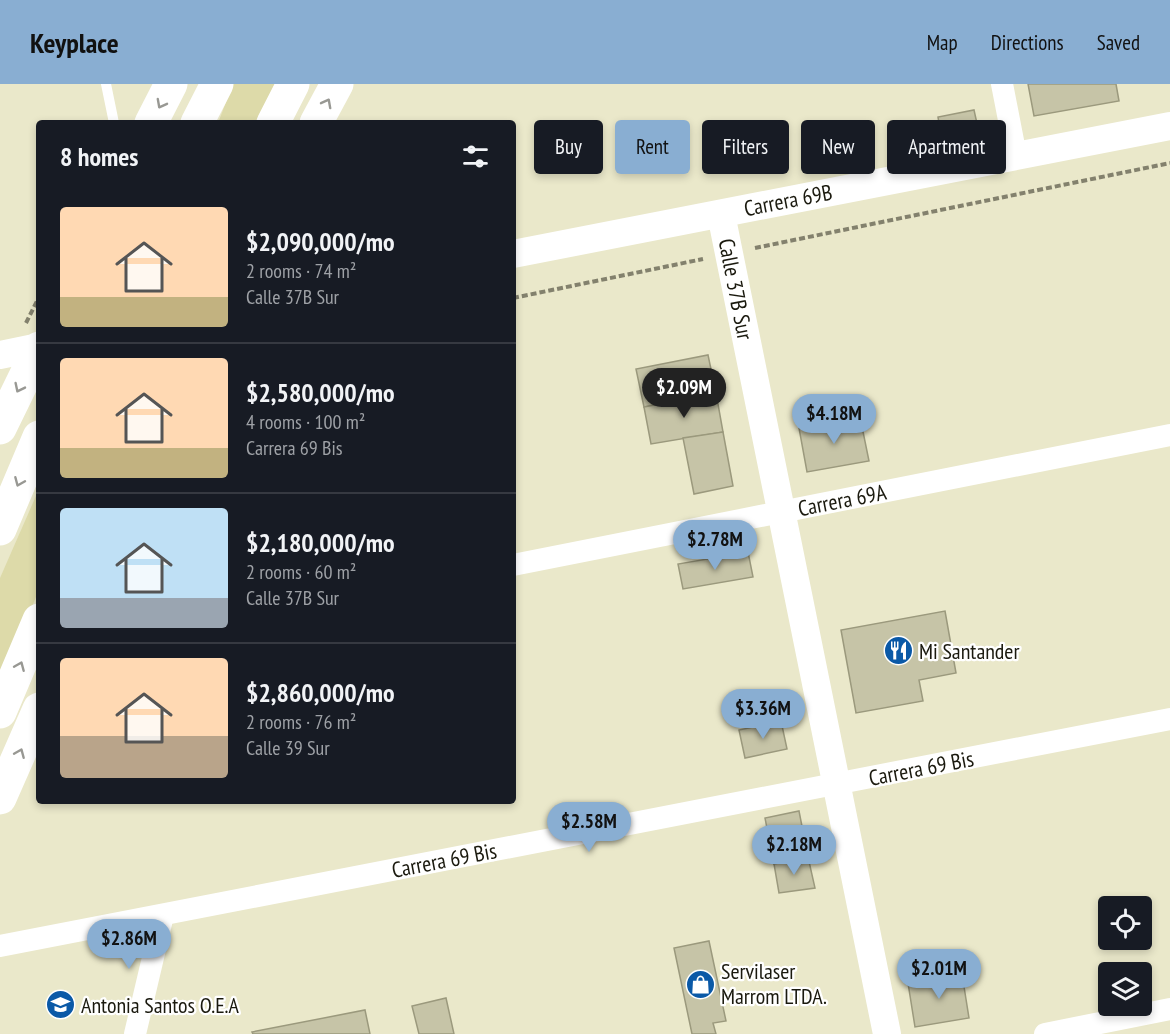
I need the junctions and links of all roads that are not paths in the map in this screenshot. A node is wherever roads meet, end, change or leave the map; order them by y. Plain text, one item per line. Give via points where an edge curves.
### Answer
1 (106, 84) edge
2 (171, 84) edge
3 (217, 84) edge
4 (293, 84) edge
5 (337, 84) edge
6 (1002, 84) edge
7 (113, 120) edge
8 (153, 120) edge
9 (199, 120) edge
10 (275, 120) edge
11 (318, 120) edge
12 (1170, 126) edge
13 (1016, 156) junction
14 (721, 214) junction
15 (516, 253) edge
16 (35, 339) edge
17 (0, 355) edge
18 (0, 428) edge
19 (1170, 435) edge
20 (36, 444) edge
21 (781, 512) junction
22 (0, 529) edge
23 (516, 563) edge
24 (36, 627) edge
25 (0, 712) edge
26 (36, 716) edge
27 (1170, 719) edge
28 (836, 784) junction
29 (0, 798) edge
30 (163, 915) junction
31 (0, 946) edge
32 (1170, 1009) edge
33 (135, 1034) edge
34 (886, 1034) edge
35 (1045, 1034) edge

1 - 7 lane
2 -> 8 highway
3 - 9 highway
4 - 10 highway
11 -> 5 highway
6 - 13 street
12 - 13 street, Carrera 69B
13 - 14 street, Carrera 69B
14 - 15 street, Carrera 69B
14 - 21 street, Calle 37B Sur
16 - 17 street
16 -> 18 highway
19 - 21 street, Carrera 69A
20 -> 22 highway
21 - 23 street, Carrera 69A
21 - 28 street, Calle 37B Sur
25 -> 24 highway
29 -> 26 highway
27 - 28 street, Carrera 69 Bis
28 - 30 street, Carrera 69 Bis
28 - 34 street, Calle 37B Sur
30 - 31 street, Carrera 69 Bis
30 - 33 street
32 - 35 street

